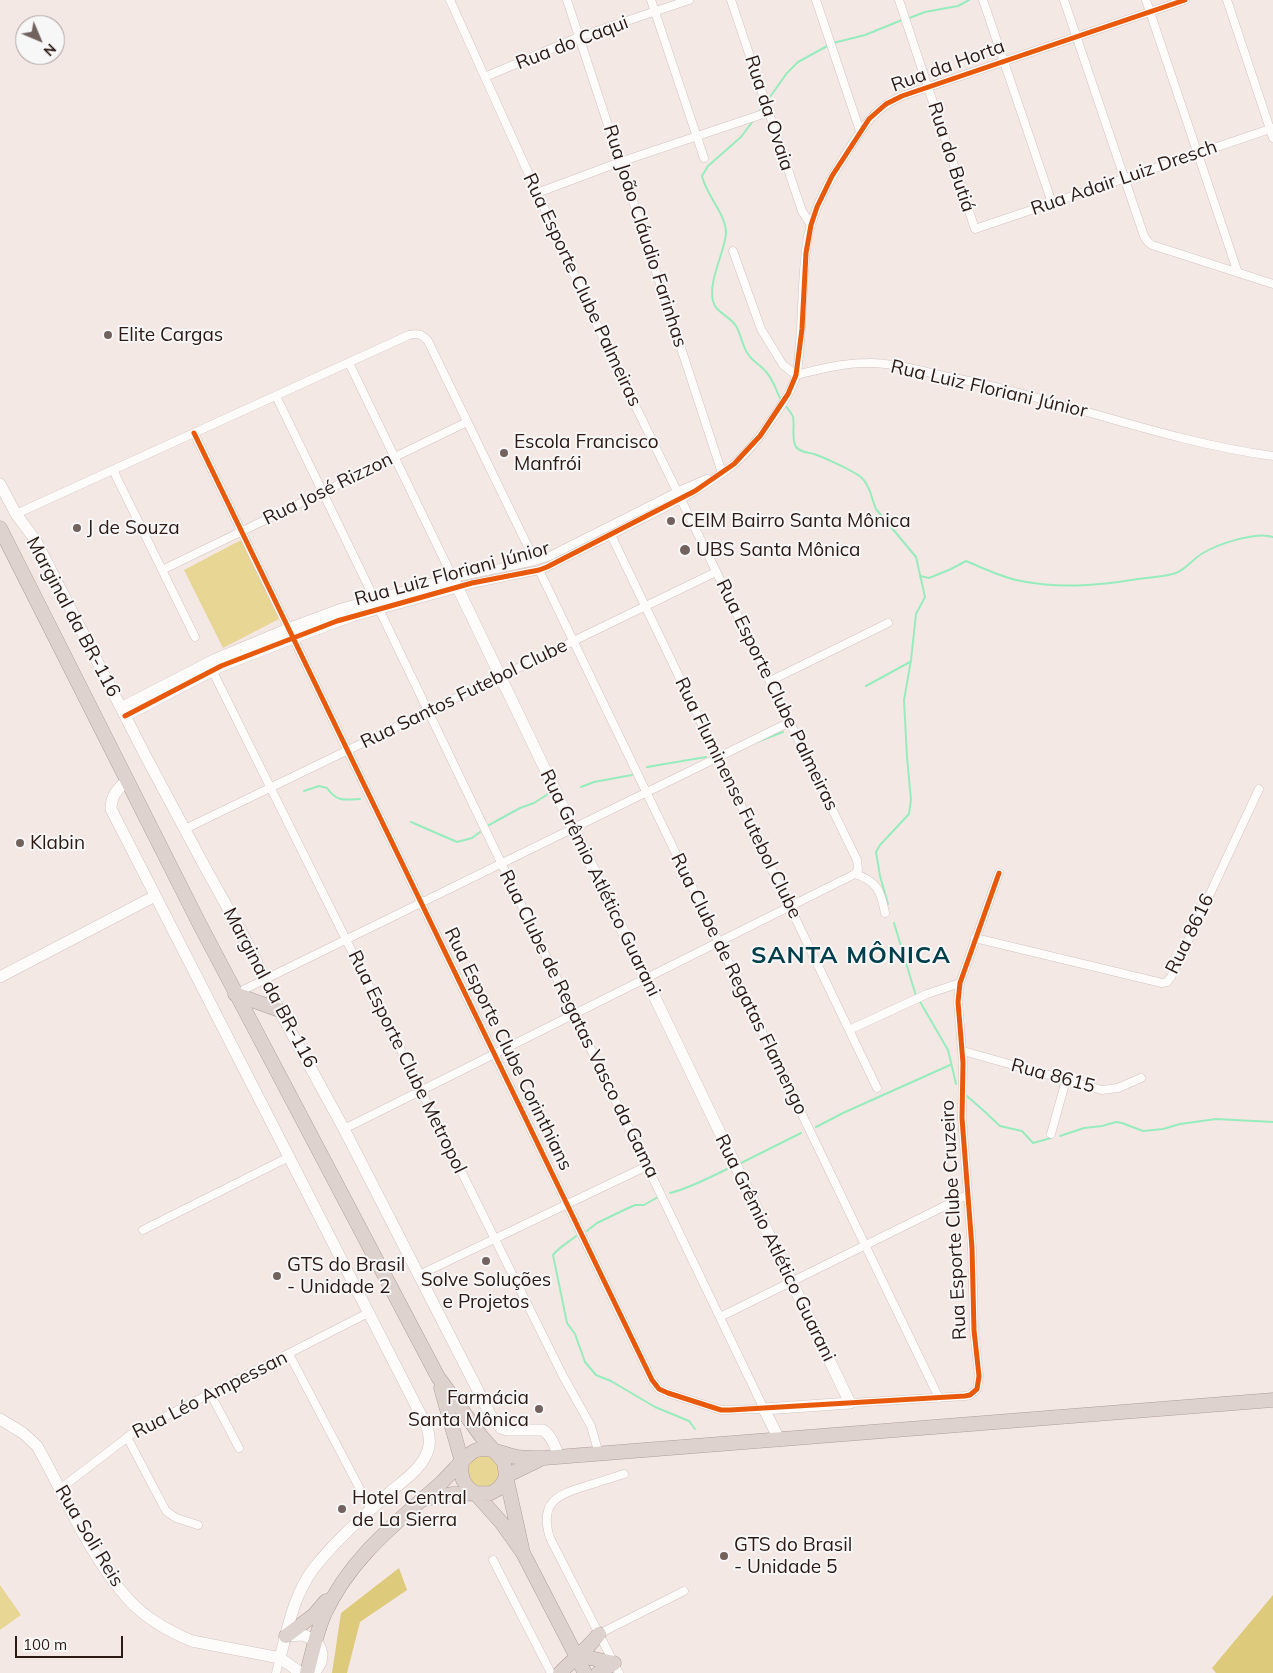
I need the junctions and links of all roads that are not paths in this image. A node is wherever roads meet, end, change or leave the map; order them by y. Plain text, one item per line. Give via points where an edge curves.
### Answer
1 (450, 0) edge
2 (567, 0) edge
3 (651, 0) edge
4 (689, 0) edge
5 (731, 0) edge
6 (816, 0) edge
7 (899, 0) edge
8 (983, 0) edge
9 (1064, 0) edge
10 (1146, 0) edge
11 (1186, 0) edge
12 (1227, 0) edge
13 (655, 12) junction
14 (1150, 12) junction
15 (579, 37) junction
16 (1077, 37) junction
17 (1004, 61) junction
18 (484, 77) junction
19 (928, 87) junction
20 (766, 112) junction
21 (1272, 129) edge
22 (860, 131) junction
23 (696, 136) junction
24 (1273, 138) edge
25 (1198, 154) junction
26 (704, 158) dead end
27 (620, 162) junction
28 (1124, 178) junction
29 (537, 193) junction
30 (1052, 203) junction
31 (811, 225) junction
32 (975, 228) joint
33 (733, 251) dead end
34 (1238, 273) junction
35 (1273, 284) edge
36 (349, 363) junction
37 (796, 375) junction
38 (276, 396) junction
39 (467, 422) junction
40 (194, 433) junction
41 (1273, 456) edge
42 (394, 457) junction
43 (113, 470) junction
44 (722, 473) junction
45 (0, 484) edge
46 (323, 492) junction
47 (677, 492) junction
48 (681, 500) junction
49 (16, 514) junction
50 (0, 528) edge
51 (241, 532) junction
52 (611, 535) junction
53 (535, 561) junction
54 (162, 570) junction
55 (539, 570) junction
56 (716, 572) junction
57 (455, 583) junction
58 (377, 604) junction
59 (645, 606) junction
60 (888, 623) dead end
61 (290, 634) junction
62 (196, 637) dead end
63 (573, 641) junction
64 (212, 670) junction
65 (500, 676) junction
66 (770, 682) junction
67 (428, 711) junction
68 (123, 712) junction
69 (790, 722) junction
70 (347, 750) junction
71 (718, 757) junction
72 (126, 781) junction
73 (270, 787) junction
74 (1259, 788) dead end
75 (646, 792) junction
76 (573, 828) junction
77 (185, 829) junction
78 (501, 863) junction
79 (999, 873) dead end
80 (855, 874) junction
81 (155, 896) junction
82 (421, 903) junction
83 (790, 907) junction
84 (884, 913) dead end
85 (976, 938) junction
86 (346, 939) junction
87 (719, 942) junction
88 (0, 977) edge
89 (264, 979) junction
90 (646, 979) junction
91 (960, 983) junction
92 (235, 994) junction
93 (279, 1010) junction
94 (574, 1014) junction
95 (252, 1026) junction
96 (849, 1030) junction
97 (963, 1051) junction
98 (494, 1054) junction
99 (1141, 1078) dead end
100 (1066, 1080) junction
101 (877, 1088) dead end
102 (421, 1091) junction
103 (344, 1129) junction
104 (1051, 1134) dead end
105 (288, 1157) junction
106 (647, 1166) junction
107 (967, 1195) junction
108 (567, 1205) junction
109 (143, 1230) dead end
110 (495, 1239) junction
111 (865, 1245) junction
112 (419, 1275) junction
113 (791, 1282) junction
114 (368, 1313) junction
115 (720, 1317) junction
116 (290, 1354) junction
117 (438, 1377) junction
118 (974, 1392) joint
119 (210, 1393) junction
120 (939, 1398) junction
121 (1273, 1400) edge
122 (850, 1404) junction
123 (764, 1409) junction
124 (0, 1419) edge
125 (128, 1437) junction
126 (779, 1439) junction
127 (238, 1448) dead end
128 (494, 1451) junction
129 (599, 1454) junction
130 (559, 1457) junction
131 (544, 1458) junction
132 (462, 1462) junction
133 (624, 1474) dead end
134 (506, 1476) junction
135 (60, 1488) junction
136 (475, 1493) junction
137 (421, 1500) junction
138 (372, 1510) junction
139 (198, 1524) dead end
140 (523, 1553) junction
141 (493, 1560) dead end
142 (349, 1573) junction
143 (684, 1592) dead end
144 (599, 1634) junction
145 (286, 1636) junction
146 (315, 1640) junction
147 (576, 1655) junction
148 (280, 1658) junction
149 (617, 1668) edge
150 (311, 1672) edge
151 (276, 1673) edge
152 (551, 1673) edge
153 (560, 1673) edge
154 (585, 1673) edge
155 (598, 1673) edge

1 - 18 street, Rua Esporte Clube Palmeiras
2 - 15 street, Rua João Cláudio Farinhas
3 - 13 street
4 - 13 street, Rua do Caqui
5 - 20 street, Rua da Ovaia
6 - 22 street
7 - 19 street, Rua do Butiá
8 - 17 street
9 - 16 street
10 - 14 street
11 - 14 street, Rua da Horta
12 - 21 street
13 - 15 street, Rua do Caqui
13 - 23 street
14 - 16 street, Rua da Horta
14 - 25 street
15 - 18 street, Rua do Caqui
15 - 27 street, Rua João Cláudio Farinhas
16 - 17 street, Rua da Horta
16 - 28 street
17 - 19 street, Rua da Horta
17 - 30 street
18 - 29 street, Rua Esporte Clube Palmeiras
19 - 22 street, Rua da Horta via 886,104
19 - 32 street, Rua do Butiá
20 - 23 street
20 - 31 street, Rua da Ovaia via 802,211
21 - 24 street
21 - 25 street, Rua Adair Luiz Dresch
22 - 31 street, Rua da Horta via 823,192
23 - 26 street
23 - 27 street
25 - 28 street, Rua Adair Luiz Dresch
25 - 34 street
27 - 29 street
27 - 44 street, Rua João Cláudio Farinhas
28 - 30 street, Rua Adair Luiz Dresch
28 - 34 street via 1148,242
29 - 47 street, Rua Esporte Clube Palmeiras
30 - 32 street, Rua Adair Luiz Dresch
31 - 37 street, Rua da Horta
33 - 37 street via 761,329 784,365
34 - 35 street
36 - 38 street
36 - 39 street via 409,335 421,334 428,340
36 - 42 street, Rua Grêmio Atlético Guarani
37 - 41 street, Rua Luiz Floriani Júnior via 848,364 892,365 1001,388 1198,442
37 - 44 street, Rua Luiz Floriani Júnior via 770,422 747,451
38 - 40 street
38 - 46 street, Rua Clube de Regatas Vasco da Gama
39 - 42 street, Rua José Rizzon
39 - 53 street
40 - 43 street
40 - 51 street, Rua Esporte Clube Corinthians
42 - 46 street, Rua José Rizzon
42 - 57 street, Rua Grêmio Atlético Guarani
43 - 49 street
43 - 54 street
44 - 47 street, Rua Luiz Floriani Júnior
44 - 48 street, Rua Luiz Floriani Júnior
45 - 49 street, Marginal da BR-116
46 - 51 street, Rua José Rizzon
46 - 58 street, Rua Clube de Regatas Vasco da Gama
47 - 48 street, Rua Esporte Clube Palmeiras
47 - 53 street, Rua Luiz Floriani Júnior
48 - 52 street, Rua Luiz Floriani Júnior
48 - 56 street, Rua Esporte Clube Palmeiras
49 - 68 street, Marginal da BR-116 via 36,542
50 - 72 highway
51 - 54 street, Rua José Rizzon
51 - 61 street, Rua Esporte Clube Corinthians
52 - 55 street, Rua Luiz Floriani Júnior
52 - 59 street, Rua Fluminense Futebol Clube
53 - 57 street, Rua Luiz Floriani Júnior
54 - 62 street
55 - 57 street, Rua Luiz Floriani Júnior
55 - 63 street, Rua Clube de Regatas Flamengo
56 - 59 street, Rua Santos Futebol Clube
56 - 66 street, Rua Esporte Clube Palmeiras
57 - 58 street, Rua Luiz Floriani Júnior
57 - 65 street, Rua Grêmio Atlético Guarani
58 - 61 street, Rua Luiz Floriani Júnior via 331,613
58 - 67 street, Rua Clube de Regatas Vasco da Gama
59 - 63 street, Rua Santos Futebol Clube
59 - 71 street, Rua Fluminense Futebol Clube
60 - 66 street
61 - 64 street, Rua Luiz Floriani Júnior
61 - 68 street, Rua Luiz Floriani Júnior via 216,659
61 - 70 street, Rua Esporte Clube Corinthians
63 - 65 street, Rua Santos Futebol Clube
63 - 75 street, Rua Clube de Regatas Flamengo
64 - 68 street, Rua Luiz Floriani Júnior
64 - 73 street, Rua Esporte Clube Metropol
65 - 67 street, Rua Santos Futebol Clube
65 - 76 street, Rua Grêmio Atlético Guarani
66 - 69 street, Rua Esporte Clube Palmeiras
67 - 70 street, Rua Santos Futebol Clube
67 - 78 street, Rua Clube de Regatas Vasco da Gama
68 - 77 street, Marginal da BR-116
69 - 71 street
69 - 80 street, Rua Esporte Clube Palmeiras via 858,860
70 - 73 street, Rua Santos Futebol Clube
70 - 82 street, Rua Esporte Clube Corinthians
71 - 75 street
71 - 83 street, Rua Fluminense Futebol Clube
72 - 81 street via 113,795 111,809
72 - 92 highway
73 - 77 street, Rua Santos Futebol Clube
73 - 86 street, Rua Esporte Clube Metropol
74 - 85 street, Rua 8616 via 1167,982
75 - 76 street
75 - 87 street, Rua Clube de Regatas Flamengo
76 - 78 street
76 - 90 street, Rua Grêmio Atlético Guarani
77 - 89 street, Marginal da BR-116
78 - 82 street
78 - 94 street, Rua Clube de Regatas Vasco da Gama
79 - 85 street, Rua Esporte Clube Cruzeiro
80 - 83 street
80 - 84 street via 876,885
81 - 88 street
81 - 105 street
82 - 86 street
82 - 98 street, Rua Esporte Clube Corinthians
83 - 87 street
83 - 96 street, Rua Fluminense Futebol Clube
85 - 91 street, Rua Esporte Clube Cruzeiro
86 - 89 street
86 - 102 street, Rua Esporte Clube Metropol
87 - 90 street
87 - 111 street, Rua Clube de Regatas Flamengo
89 - 92 street
89 - 93 street, Marginal da BR-116
90 - 94 street
90 - 113 street, Rua Grêmio Atlético Guarani
91 - 96 street via 927,994
91 - 97 street, Rua Esporte Clube Cruzeiro via 958,1002
92 - 93 highway
92 - 95 highway
93 - 95 highway via 263,1014
93 - 103 street, Marginal da BR-116
94 - 98 street
94 - 106 street, Rua Clube de Regatas Vasco da Gama
95 - 117 highway
96 - 101 street, Rua Fluminense Futebol Clube
97 - 100 street, Rua 8615
97 - 107 street, Rua Esporte Clube Cruzeiro via 962,1106
98 - 102 street
98 - 108 street, Rua Esporte Clube Corinthians
99 - 100 street, Rua 8615 via 1111,1090
100 - 104 street
102 - 103 street
102 - 110 street, Rua Esporte Clube Metropol
103 - 112 street, Marginal da BR-116
105 - 109 street
105 - 114 street
106 - 108 street
106 - 115 street, Rua Clube de Regatas Vasco da Gama
107 - 111 street
107 - 118 street, Rua Esporte Clube Cruzeiro via 979,1376
108 - 110 street
108 - 123 street, Rua Esporte Clube Corinthians via 659,1389 721,1410
110 - 112 street
110 - 129 street, Rua Esporte Clube Metropol via 591,1426
111 - 113 street
111 - 120 street, Rua Clube de Regatas Flamengo
112 - 130 street, Marginal da BR-116 via 496,1424 507,1430 543,1430 552,1438
113 - 115 street
113 - 122 street, Rua Grêmio Atlético Guarani
114 - 116 street, Rua Léo Ampessan
114 - 138 street via 430,1437 426,1457
115 - 123 street, Rua Clube de Regatas Vasco da Gama
116 - 119 street, Rua Léo Ampessan
116 - 138 street
117 - 128 highway
117 - 132 highway
118 - 120 street, Rua Esporte Clube Corinthians
119 - 125 street, Rua Léo Ampessan
119 - 127 street
120 - 122 street, Rua Esporte Clube Corinthians
121 - 126 highway
122 - 123 street, Rua Esporte Clube Corinthians
123 - 126 street, Rua Clube de Regatas Vasco da Gama
124 - 135 street, Rua Soli Reis via 32,1440
125 - 135 street, Rua Léo Ampessan
125 - 139 street via 166,1510 176,1518
126 - 129 highway
128 - 131 highway
128 - 132 highway via 486,1448 476,1450
128 - 134 highway via 504,1462
129 - 130 highway
130 - 131 highway
131 - 134 highway
132 - 136 highway via 462,1480
132 - 137 highway
133 - 144 street via 567,1492 549,1507 546,1517 550,1538
134 - 136 highway via 498,1489 491,1493
134 - 140 highway
135 - 148 street, Rua Soli Reis via 99,1560 128,1600 143,1613 192,1641
136 - 137 highway
136 - 140 highway
137 - 142 highway via 385,1532
138 - 145 street via 340,1539 304,1583
140 - 147 highway
141 - 152 street
142 - 145 highway via 314,1615
142 - 146 highway via 325,1614
143 - 144 street
144 - 147 highway
144 - 149 street
145 - 146 street via 303,1635
145 - 148 street
146 - 150 highway
147 - 149 highway
147 - 153 highway
147 - 154 highway
148 - 150 street via 298,1671
148 - 151 street
149 - 155 highway

